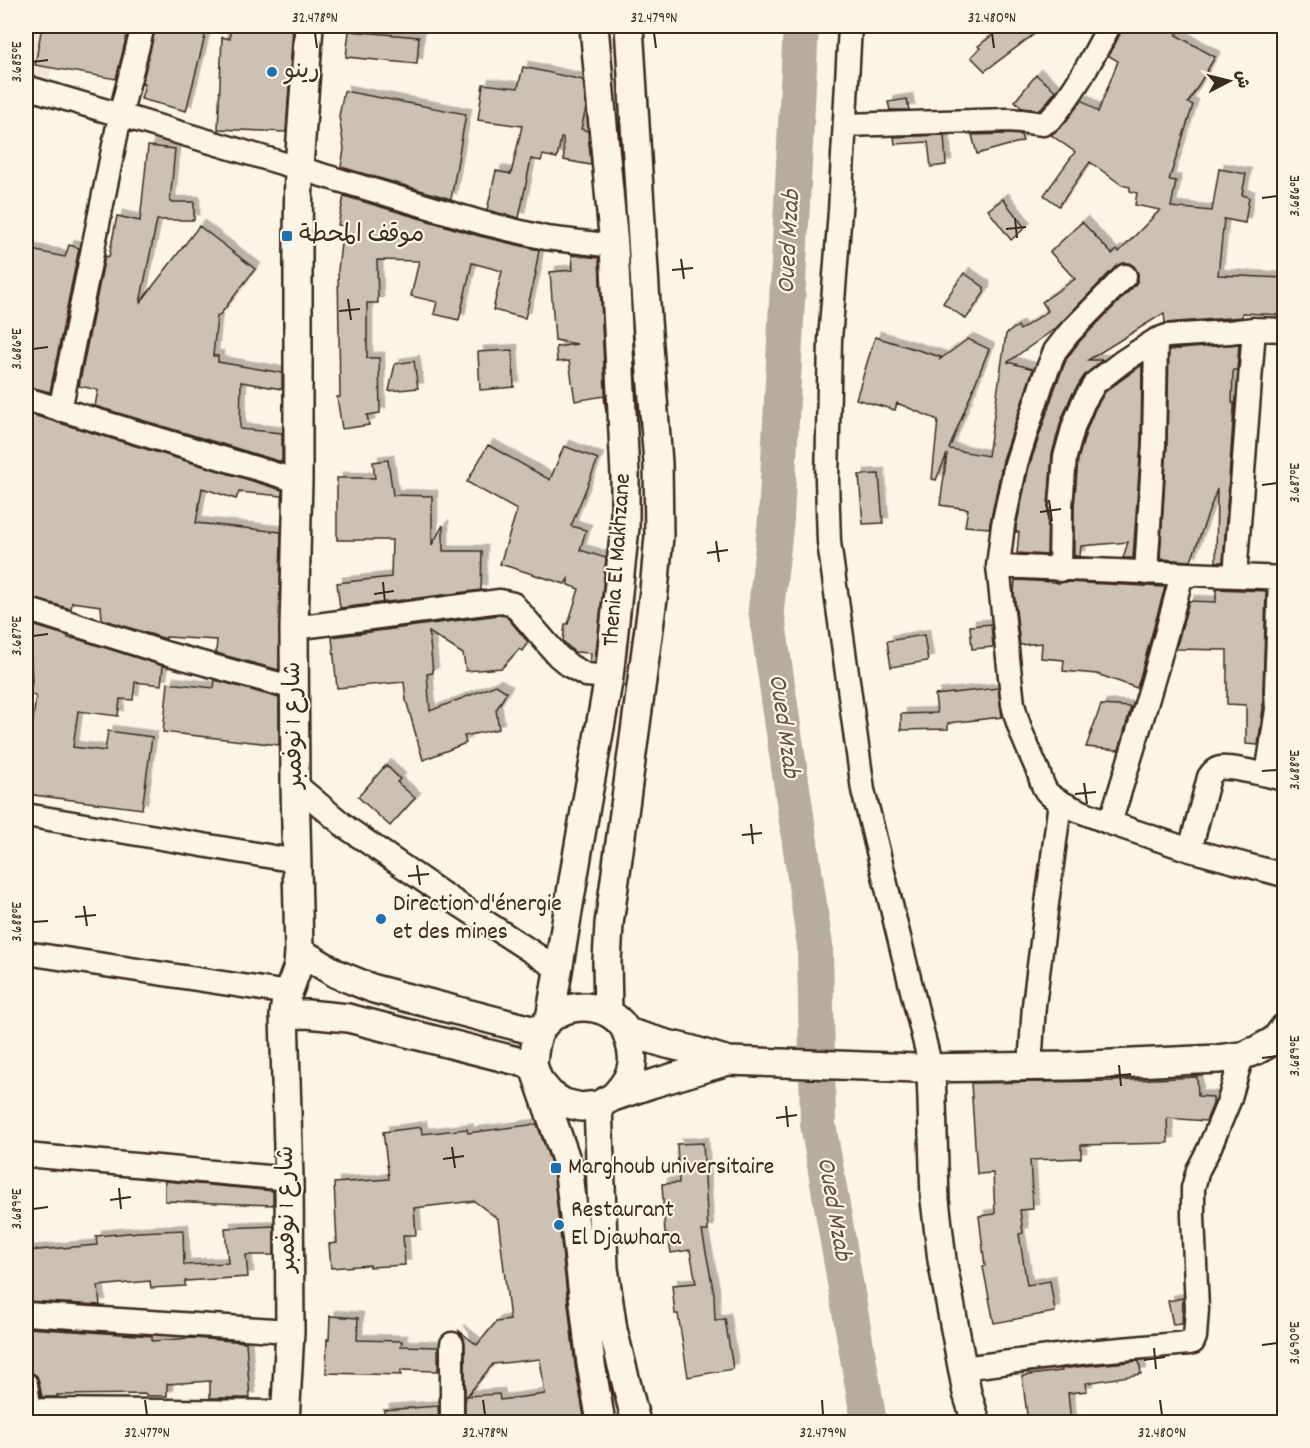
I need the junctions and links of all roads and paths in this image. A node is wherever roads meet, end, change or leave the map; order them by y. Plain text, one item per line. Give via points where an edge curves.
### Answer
1 (143, 26) edge
2 (309, 26) edge
3 (594, 26) edge
4 (629, 26) edge
5 (850, 26) edge
6 (1109, 26) edge
7 (26, 87) edge
8 (120, 116) junction
9 (845, 124) junction
10 (299, 167) junction
11 (614, 246) junction
12 (1125, 276) dead end
13 (1254, 329) junction
14 (1284, 330) edge
15 (1156, 340) junction
16 (26, 399) edge
17 (60, 410) junction
18 (298, 481) junction
19 (998, 566) junction
20 (1060, 570) junction
21 (1146, 573) junction
22 (1182, 574) junction
23 (1235, 576) junction
24 (1282, 578) edge
25 (26, 609) edge
26 (294, 628) junction
27 (609, 677) junction
28 (294, 688) junction
29 (1281, 710) edge
30 (1276, 777) edge
31 (295, 784) junction
32 (1060, 802) junction
33 (26, 815) edge
34 (1110, 823) junction
35 (1190, 850) junction
36 (297, 861) junction
37 (1284, 875) edge
38 (299, 951) junction
39 (26, 953) edge
40 (558, 969) junction
41 (337, 974) junction
42 (286, 1004) junction
43 (608, 1013) junction
44 (328, 1015) junction
45 (545, 1025) junction
46 (1284, 1028) edge
47 (627, 1032) junction
48 (1242, 1056) junction
49 (735, 1061) junction
50 (1030, 1067) junction
51 (924, 1068) junction
52 (536, 1073) junction
53 (605, 1101) junction
54 (26, 1155) edge
55 (289, 1179) junction
56 (26, 1314) edge
57 (290, 1331) junction
58 (452, 1344) dead end
59 (962, 1368) junction
60 (26, 1384) edge
61 (29, 1414) edge
62 (285, 1417) edge
63 (452, 1422) edge
64 (601, 1422) edge
65 (636, 1422) edge
66 (976, 1422) edge

1 - 8 street
2 - 10 main road, شارع 1 نوفمبر
3 - 11 main road, Thenia El Makhzane
4 - 43 main road via 658,463 659,536 609,924
5 - 9 street
6 - 9 street via 1076,87 1052,119 1042,124 1008,120
7 - 8 street
8 - 10 street
8 - 17 street
9 - 51 street via 830,340 829,542 863,790
10 - 11 street via 483,223 546,238
10 - 18 main road, شارع 1 نوفمبر
11 - 27 main road, Thenia El Makhzane via 625,527
12 - 19 street via 1055,351 1016,464
13 - 14 street
13 - 15 street
13 - 23 street
15 - 20 street via 1095,383 1083,402 1065,457
15 - 21 street
16 - 17 street
17 - 18 street
18 - 26 main road, شارع 1 نوفمبر
19 - 20 street
19 - 32 street via 1016,719 1048,794
20 - 21 street
21 - 22 street
22 - 23 street
22 - 34 street
23 - 24 street
24 - 29 street via 1276,690
25 - 28 street
26 - 27 street via 500,601 513,604 570,666 586,675
26 - 28 main road, شارع 1 نوفمبر
27 - 40 main road, Thenia El Makhzane
28 - 31 main road, شارع 1 نوفمبر
29 - 30 street
30 - 35 street via 1225,768 1213,771
31 - 36 main road, شارع 1 نوفمبر
31 - 40 street via 347,828
32 - 34 street
32 - 50 street
33 - 36 street
34 - 35 street
35 - 37 street
36 - 38 main road, شارع 1 نوفمبر
38 - 41 main road
38 - 42 main road, شارع 1 نوفمبر
39 - 42 street
40 - 45 main road, Thenia El Makhzane
41 - 44 main road
41 - 45 main road via 374,989
42 - 44 main road via 307,1014
42 - 55 main road, شارع 1 نوفمبر
43 - 45 main road via 578,1006 563,1010
43 - 47 main road
44 - 52 main road via 369,1022
45 - 52 main road via 534,1048
46 - 48 main road via 1275,1040
47 - 49 main road
47 - 53 main road via 633,1052 632,1070 625,1085
48 - 50 main road
48 - 59 street via 1229,1101 1193,1188 1197,1309 1193,1342
49 - 51 main road
49 - 53 main road
50 - 51 main road
51 - 59 main road via 942,1260
52 - 53 main road via 550,1094 564,1103 580,1107
52 - 64 main road via 568,1165
53 - 65 main road via 604,1268 613,1329
54 - 55 street
55 - 57 main road, شارع 1 نوفمبر
56 - 57 street
57 - 62 main road, شارع 1 نوفمبر
58 - 63 street
59 - 66 main road
60 - 61 street
61 - 62 street

